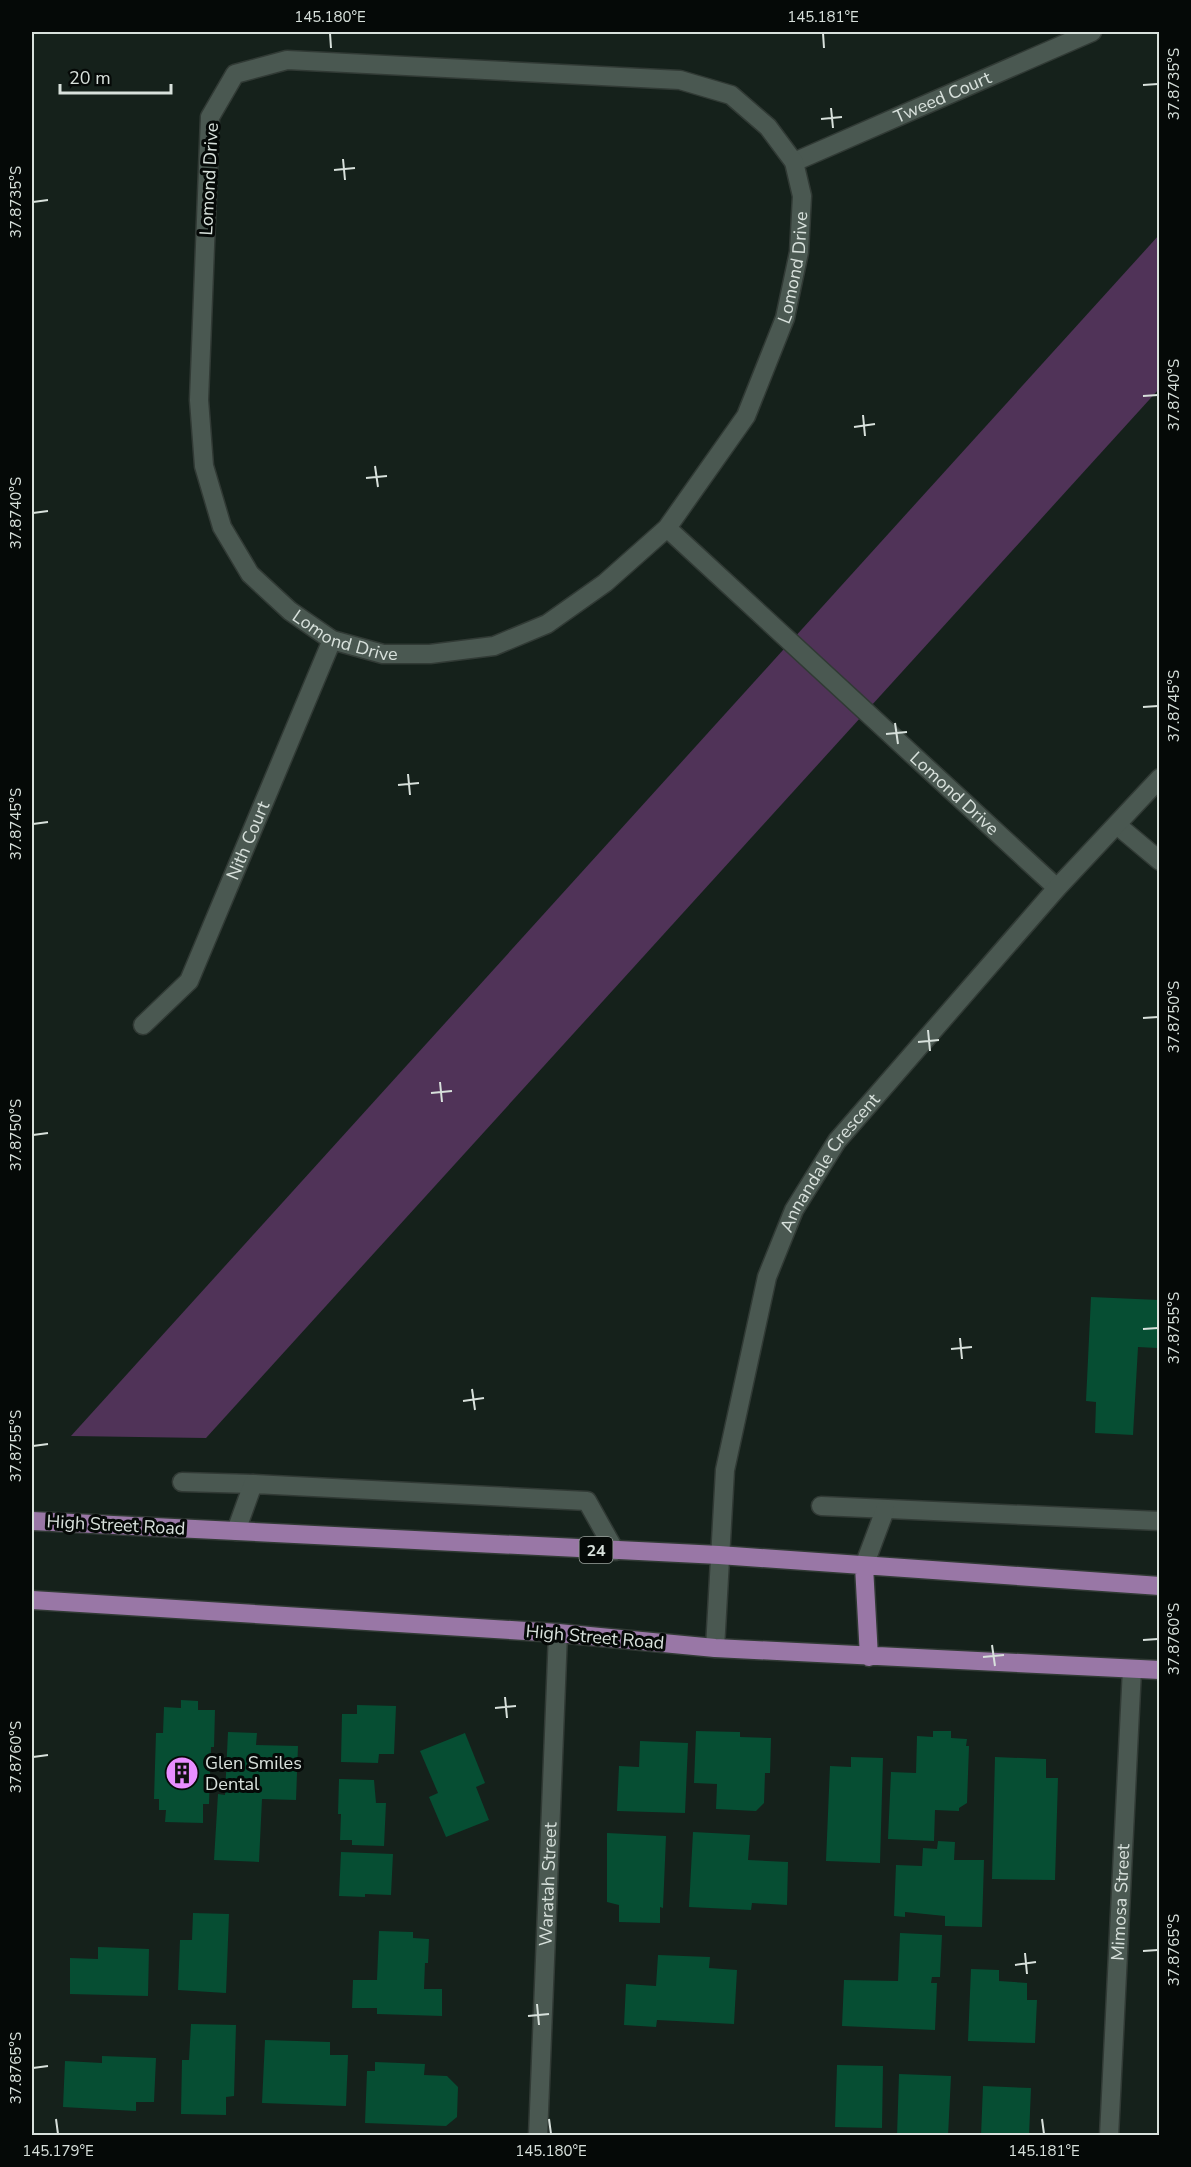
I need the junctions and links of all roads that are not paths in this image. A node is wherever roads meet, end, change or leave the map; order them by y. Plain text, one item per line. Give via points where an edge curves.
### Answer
1 (1092, 32) edge
2 (794, 162) junction
3 (667, 528) junction
4 (332, 640) junction
5 (1160, 778) edge
6 (1117, 825) junction
7 (1160, 861) edge
8 (1057, 888) junction
9 (143, 1025) dead end
10 (183, 1482) dead end
11 (253, 1484) junction
12 (821, 1506) dead end
13 (885, 1510) junction
14 (32, 1521) edge
15 (1160, 1521) edge
16 (236, 1531) junction
17 (615, 1551) junction
18 (719, 1555) junction
19 (864, 1566) junction
20 (1160, 1586) edge
21 (32, 1600) edge
22 (558, 1633) junction
23 (715, 1648) junction
24 (869, 1657) junction
25 (1132, 1669) junction
26 (1160, 1670) edge
27 (538, 2136) edge
28 (1109, 2136) edge

1 - 2 street, Tweed Court
2 - 3 street, Lomond Drive via 802,196 799,252 785,318 746,416
2 - 4 street, Lomond Drive via 768,127 731,95 681,80 287,60 235,74 210,117 199,400 204,466 222,527 250,574 290,611
3 - 4 street, Lomond Drive via 605,583 547,624 494,646 430,654 383,654
3 - 8 street, Lomond Drive
4 - 9 street, Nith Court via 189,981
5 - 6 street, Annandale Crescent
6 - 7 street
6 - 8 street, Annandale Crescent
8 - 18 street, Annandale Crescent via 837,1141 794,1210 767,1277 725,1470
10 - 11 street
11 - 16 street
11 - 17 street via 587,1502
12 - 13 street
13 - 15 street
13 - 19 street
14 - 16 main road, High Street Road / 24
16 - 17 main road, High Street Road / 24
17 - 18 main road, High Street Road / 24
18 - 19 main road, High Street Road / 24
18 - 23 street, Annandale Crescent
19 - 20 main road, High Street Road / 24
19 - 24 main road
21 - 22 main road, High Street Road
22 - 23 main road, High Street Road
22 - 27 street, Waratah Street
23 - 24 main road, High Street Road
24 - 25 main road, High Street Road
25 - 26 main road, High Street Road
25 - 28 street, Mimosa Street

